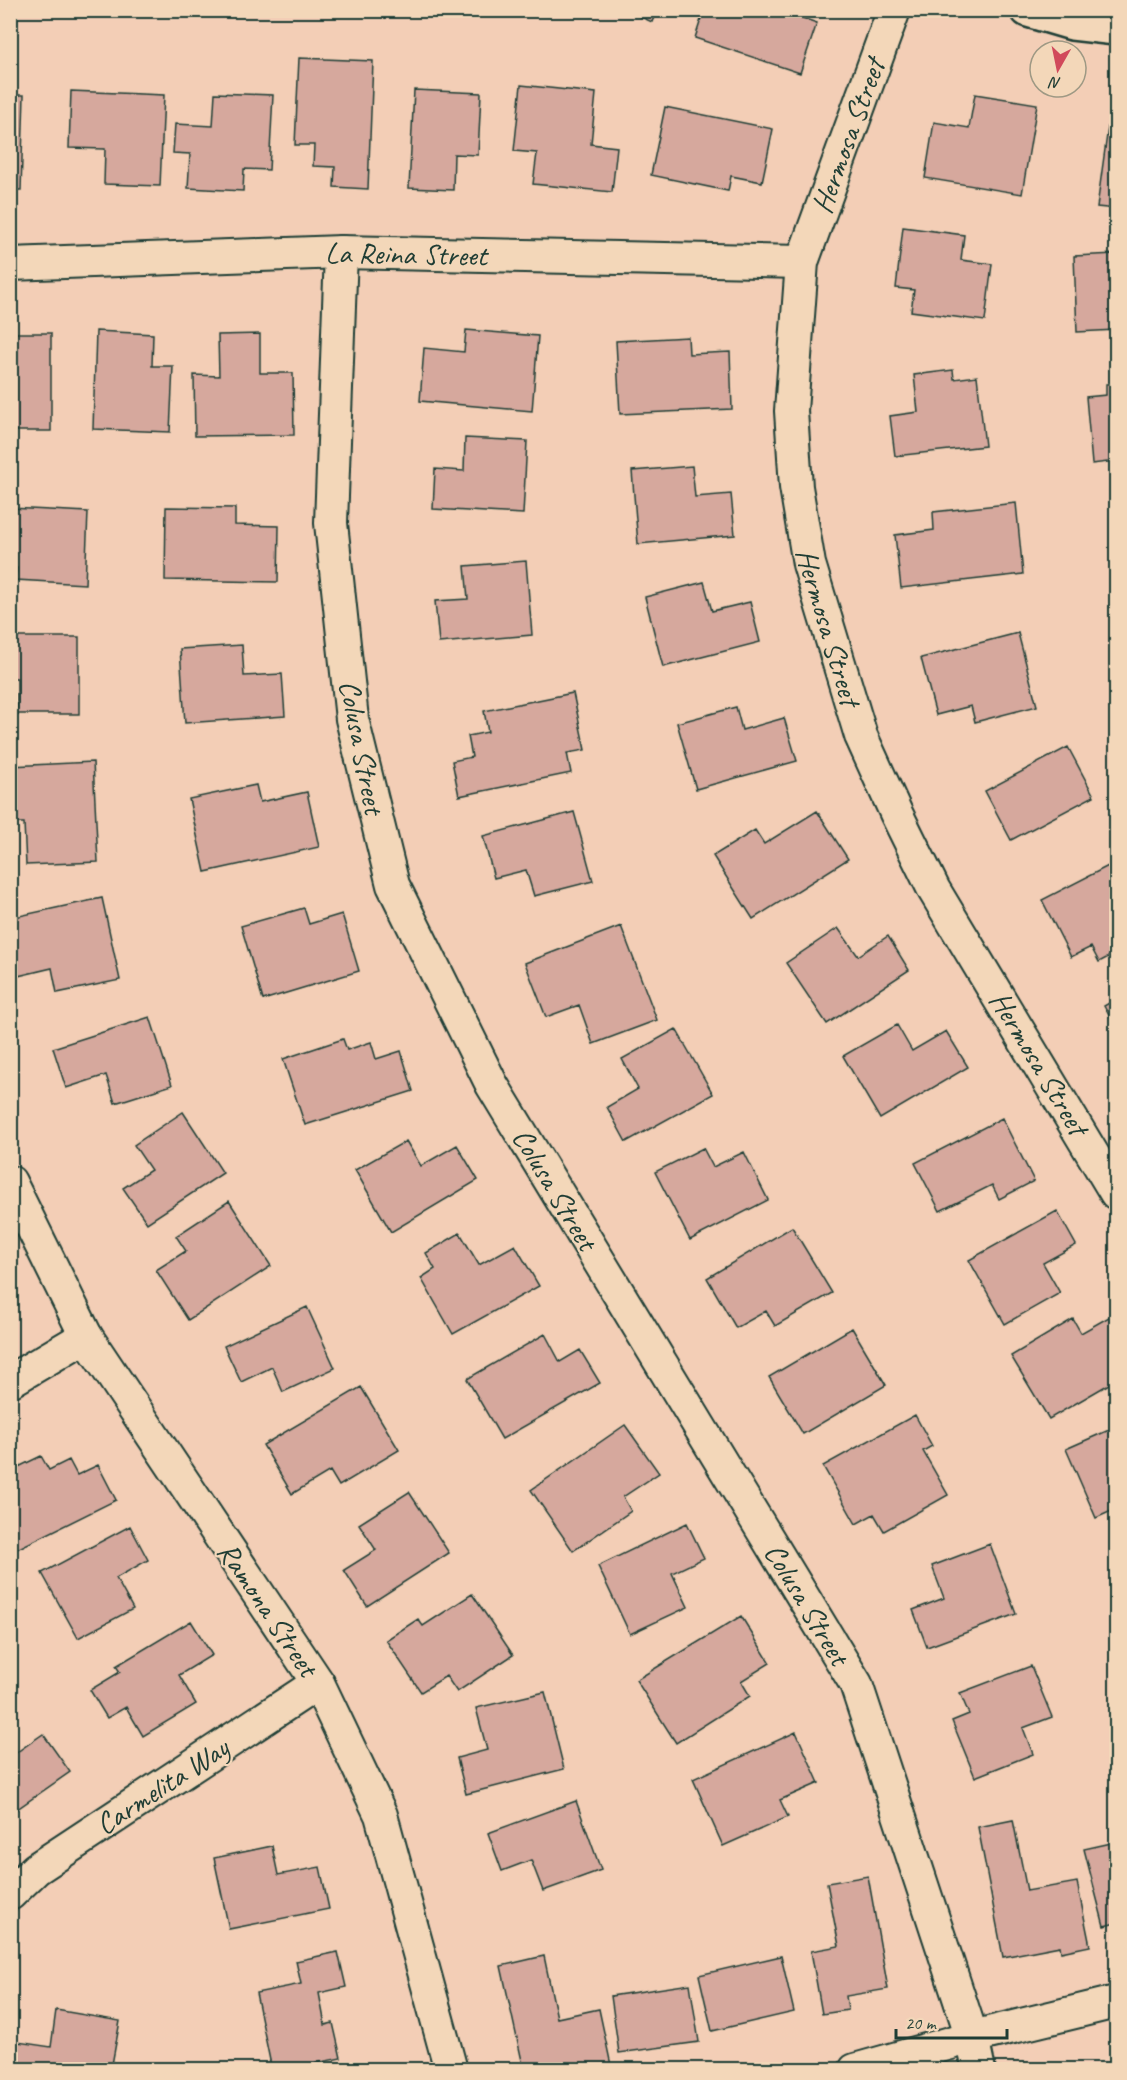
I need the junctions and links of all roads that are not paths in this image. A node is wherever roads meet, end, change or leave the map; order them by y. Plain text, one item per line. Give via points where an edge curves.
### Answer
1 (894, 10) edge
2 (1028, 10) edge
3 (1116, 28) edge
4 (341, 252) junction
5 (802, 262) junction
6 (10, 264) edge
7 (10, 1182) edge
8 (1116, 1192) edge
9 (86, 1336) junction
10 (10, 1381) edge
11 (318, 1683) junction
12 (10, 1894) edge
13 (1116, 2002) edge
14 (972, 2037) junction
15 (451, 2070) edge
16 (855, 2070) edge
17 (980, 2070) edge

1 - 5 street, Hermosa Street
2 - 3 street via 1072,23
4 - 5 street, La Reina Street
4 - 6 street, La Reina Street
4 - 14 street, Colusa Street via 331,523 352,720 393,885 492,1085 856,1684
5 - 8 street, Hermosa Street via 791,411 796,488 809,564 861,736 934,890
7 - 9 street, Ramona Street
9 - 10 street
9 - 11 street, Ramona Street
11 - 12 street, Carmelita Way via 36,1869
11 - 15 street, Ramona Street via 381,1815
13 - 14 street
14 - 16 street
14 - 17 street, Colusa Street

